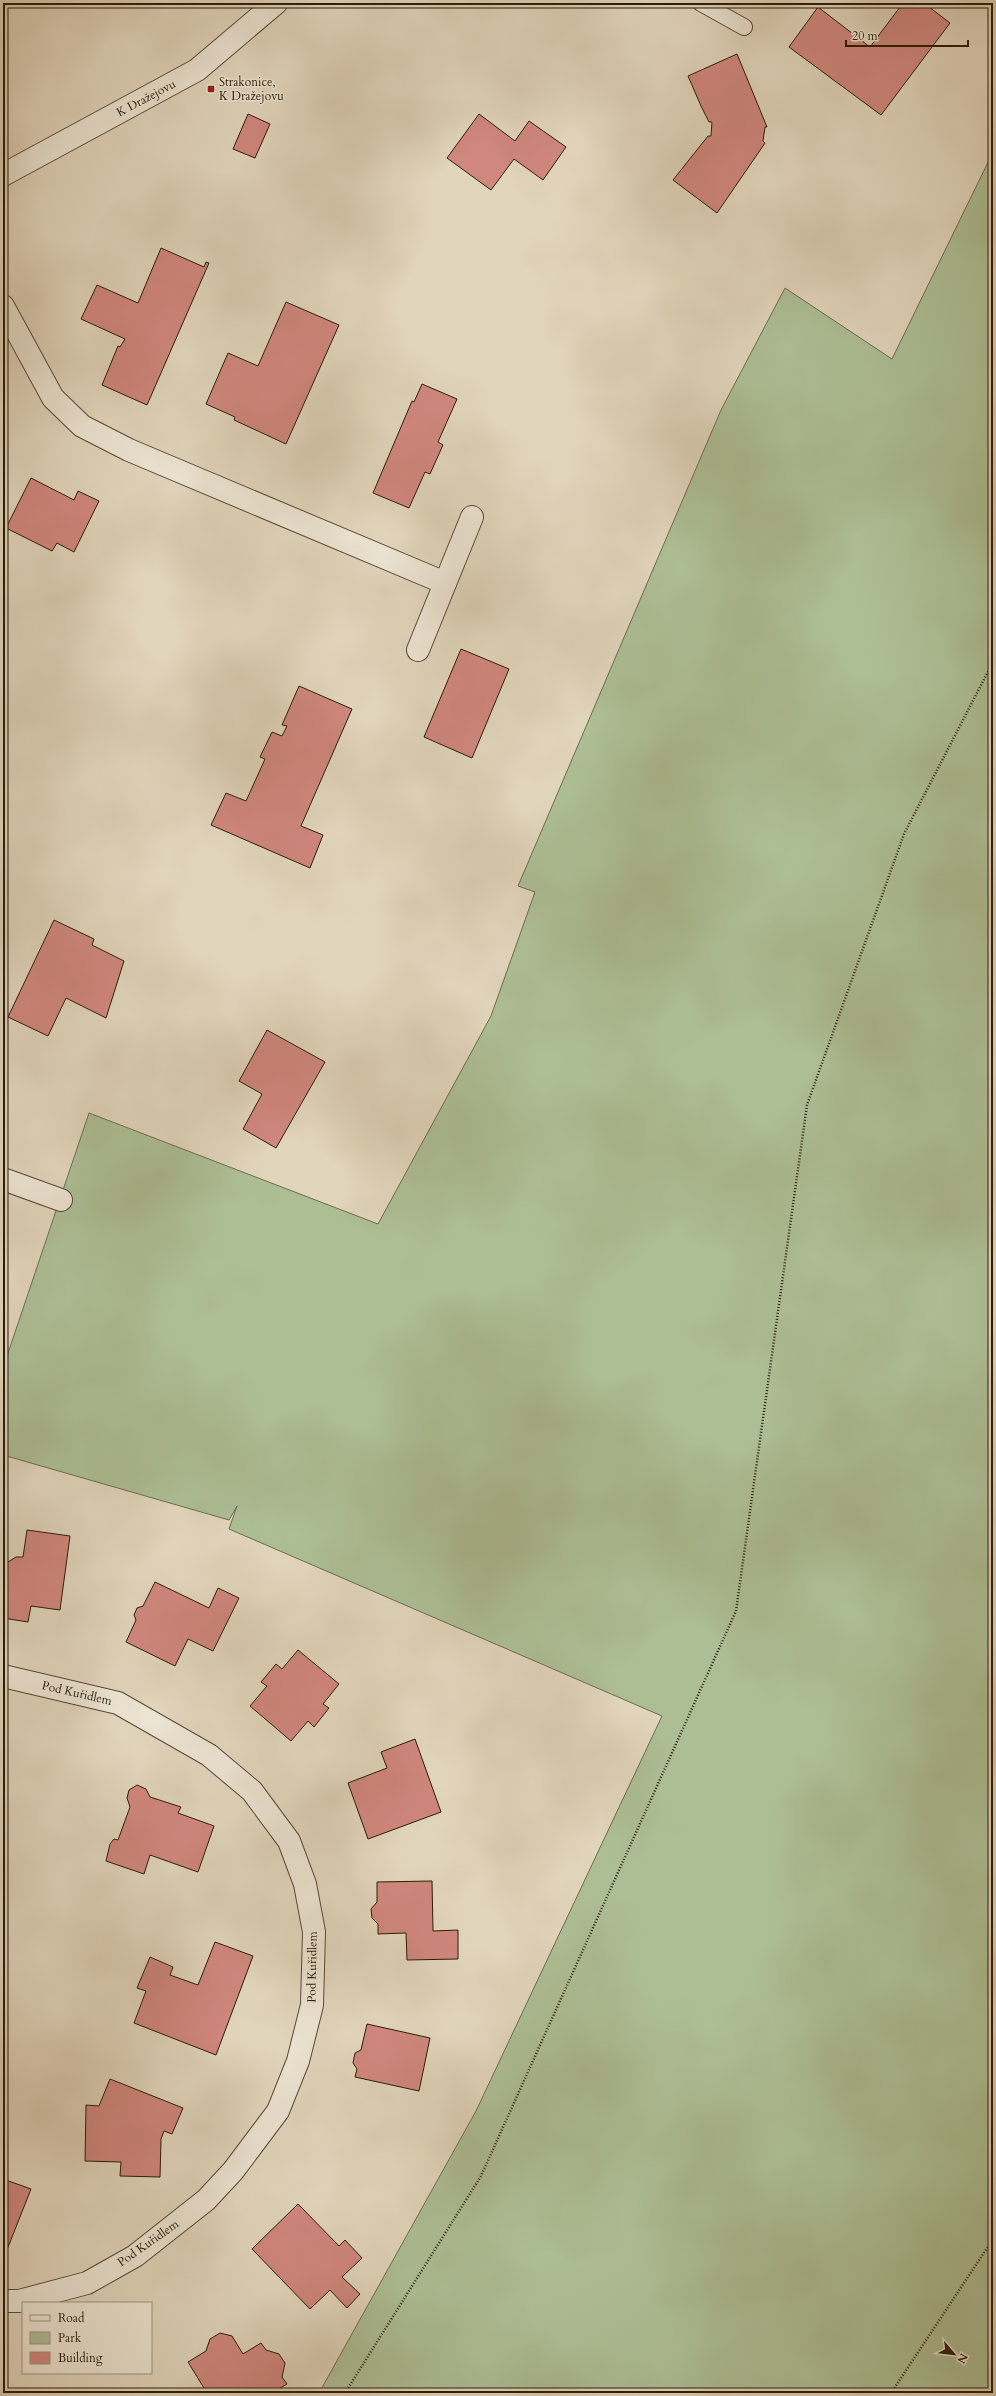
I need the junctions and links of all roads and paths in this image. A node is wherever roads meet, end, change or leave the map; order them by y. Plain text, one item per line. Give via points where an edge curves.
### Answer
1 (276, 3) edge
2 (701, 3) edge
3 (744, 27) dead end
4 (3, 175) edge
5 (3, 306) edge
6 (472, 517) dead end
7 (445, 583) junction
8 (418, 650) dead end
9 (993, 662) edge
10 (3, 1179) edge
11 (61, 1200) dead end
12 (3, 1676) edge
13 (993, 2239) edge
14 (3, 2301) edge
15 (345, 2393) edge
16 (891, 2393) edge

1 - 4 street, K Dražejovu via 197,70
2 - 3 lane
5 - 7 street via 53,398 82,426 136,453
6 - 7 street
7 - 8 street
9 - 15 path via 904,834 807,1105 736,1611 482,2176
10 - 11 street
12 - 14 street, Pod Kuřidlem via 118,1703 209,1755 252,1791 288,1841 305,1884 314,1932 312,2005 298,2062 278,2111 233,2171 206,2200 135,2256 87,2282 19,2301
13 - 16 path

